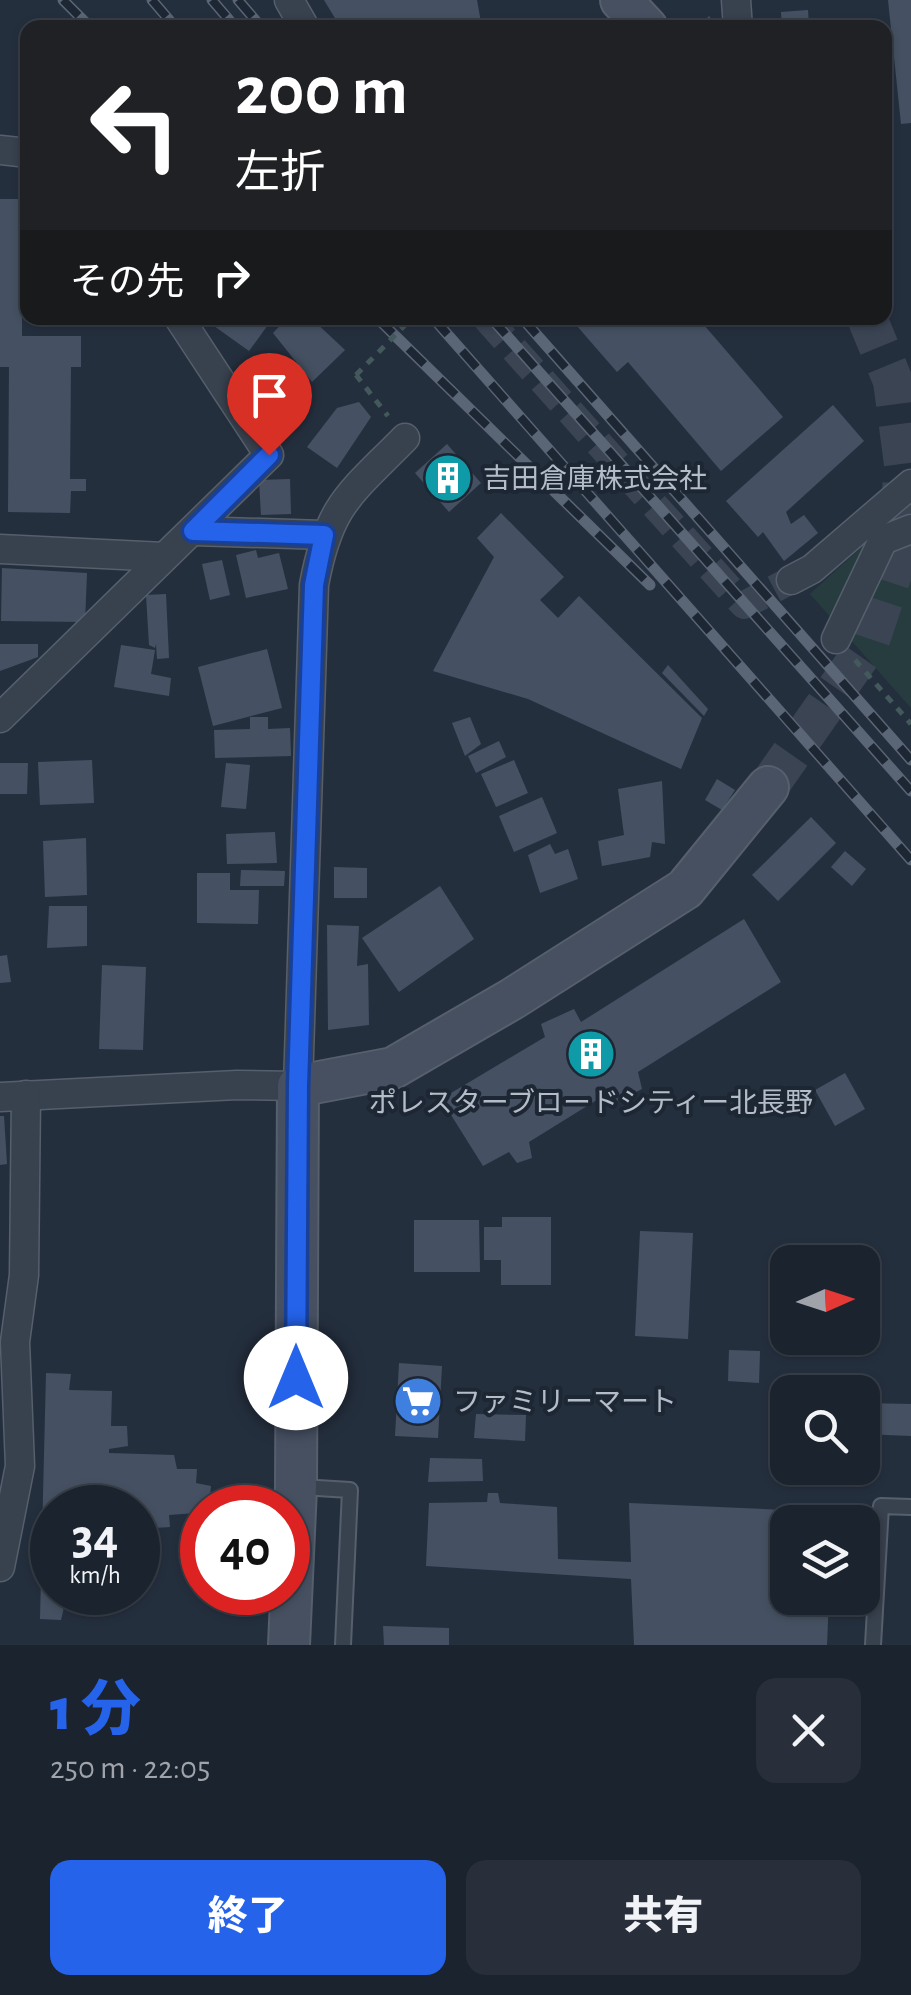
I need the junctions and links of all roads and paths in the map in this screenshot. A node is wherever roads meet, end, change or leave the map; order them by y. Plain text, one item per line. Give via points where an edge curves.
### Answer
1 (621, 0) edge
2 (640, 20) edge
3 (185, 325) edge
4 (405, 325) edge
5 (405, 438) joint
6 (911, 484) edge
7 (911, 529) edge
8 (193, 531) junction
9 (324, 535) junction
10 (0, 549) edge
11 (164, 557) junction
12 (791, 580) tunnel mouth
13 (836, 639) dead end
14 (0, 718) edge
15 (768, 786) tunnel mouth
16 (298, 1086) junction
17 (13, 1096) edge
18 (296, 1485) edge
19 (310, 1488) edge
20 (911, 1507) edge
21 (0, 1566) edge
22 (290, 1615) edge
23 (289, 1645) edge
24 (343, 1645) edge
25 (873, 1645) edge

1 - 2 street
3 - 8 street via 269,455
4 - 5 path, bridge via 356,375
5 - 9 street via 340,505
6 - 12 street
7 - 13 street via 883,540
8 - 9 street
8 - 11 street
9 - 16 street via 314,585
10 - 11 street
11 - 14 street
15 - 16 street via 685,889 393,1068
16 - 17 street
16 - 18 street
17 - 21 street via 24,1274 14,1342 20,1466
19 - 24 lane via 350,1490
20 - 25 lane via 881,1506
22 - 23 street

